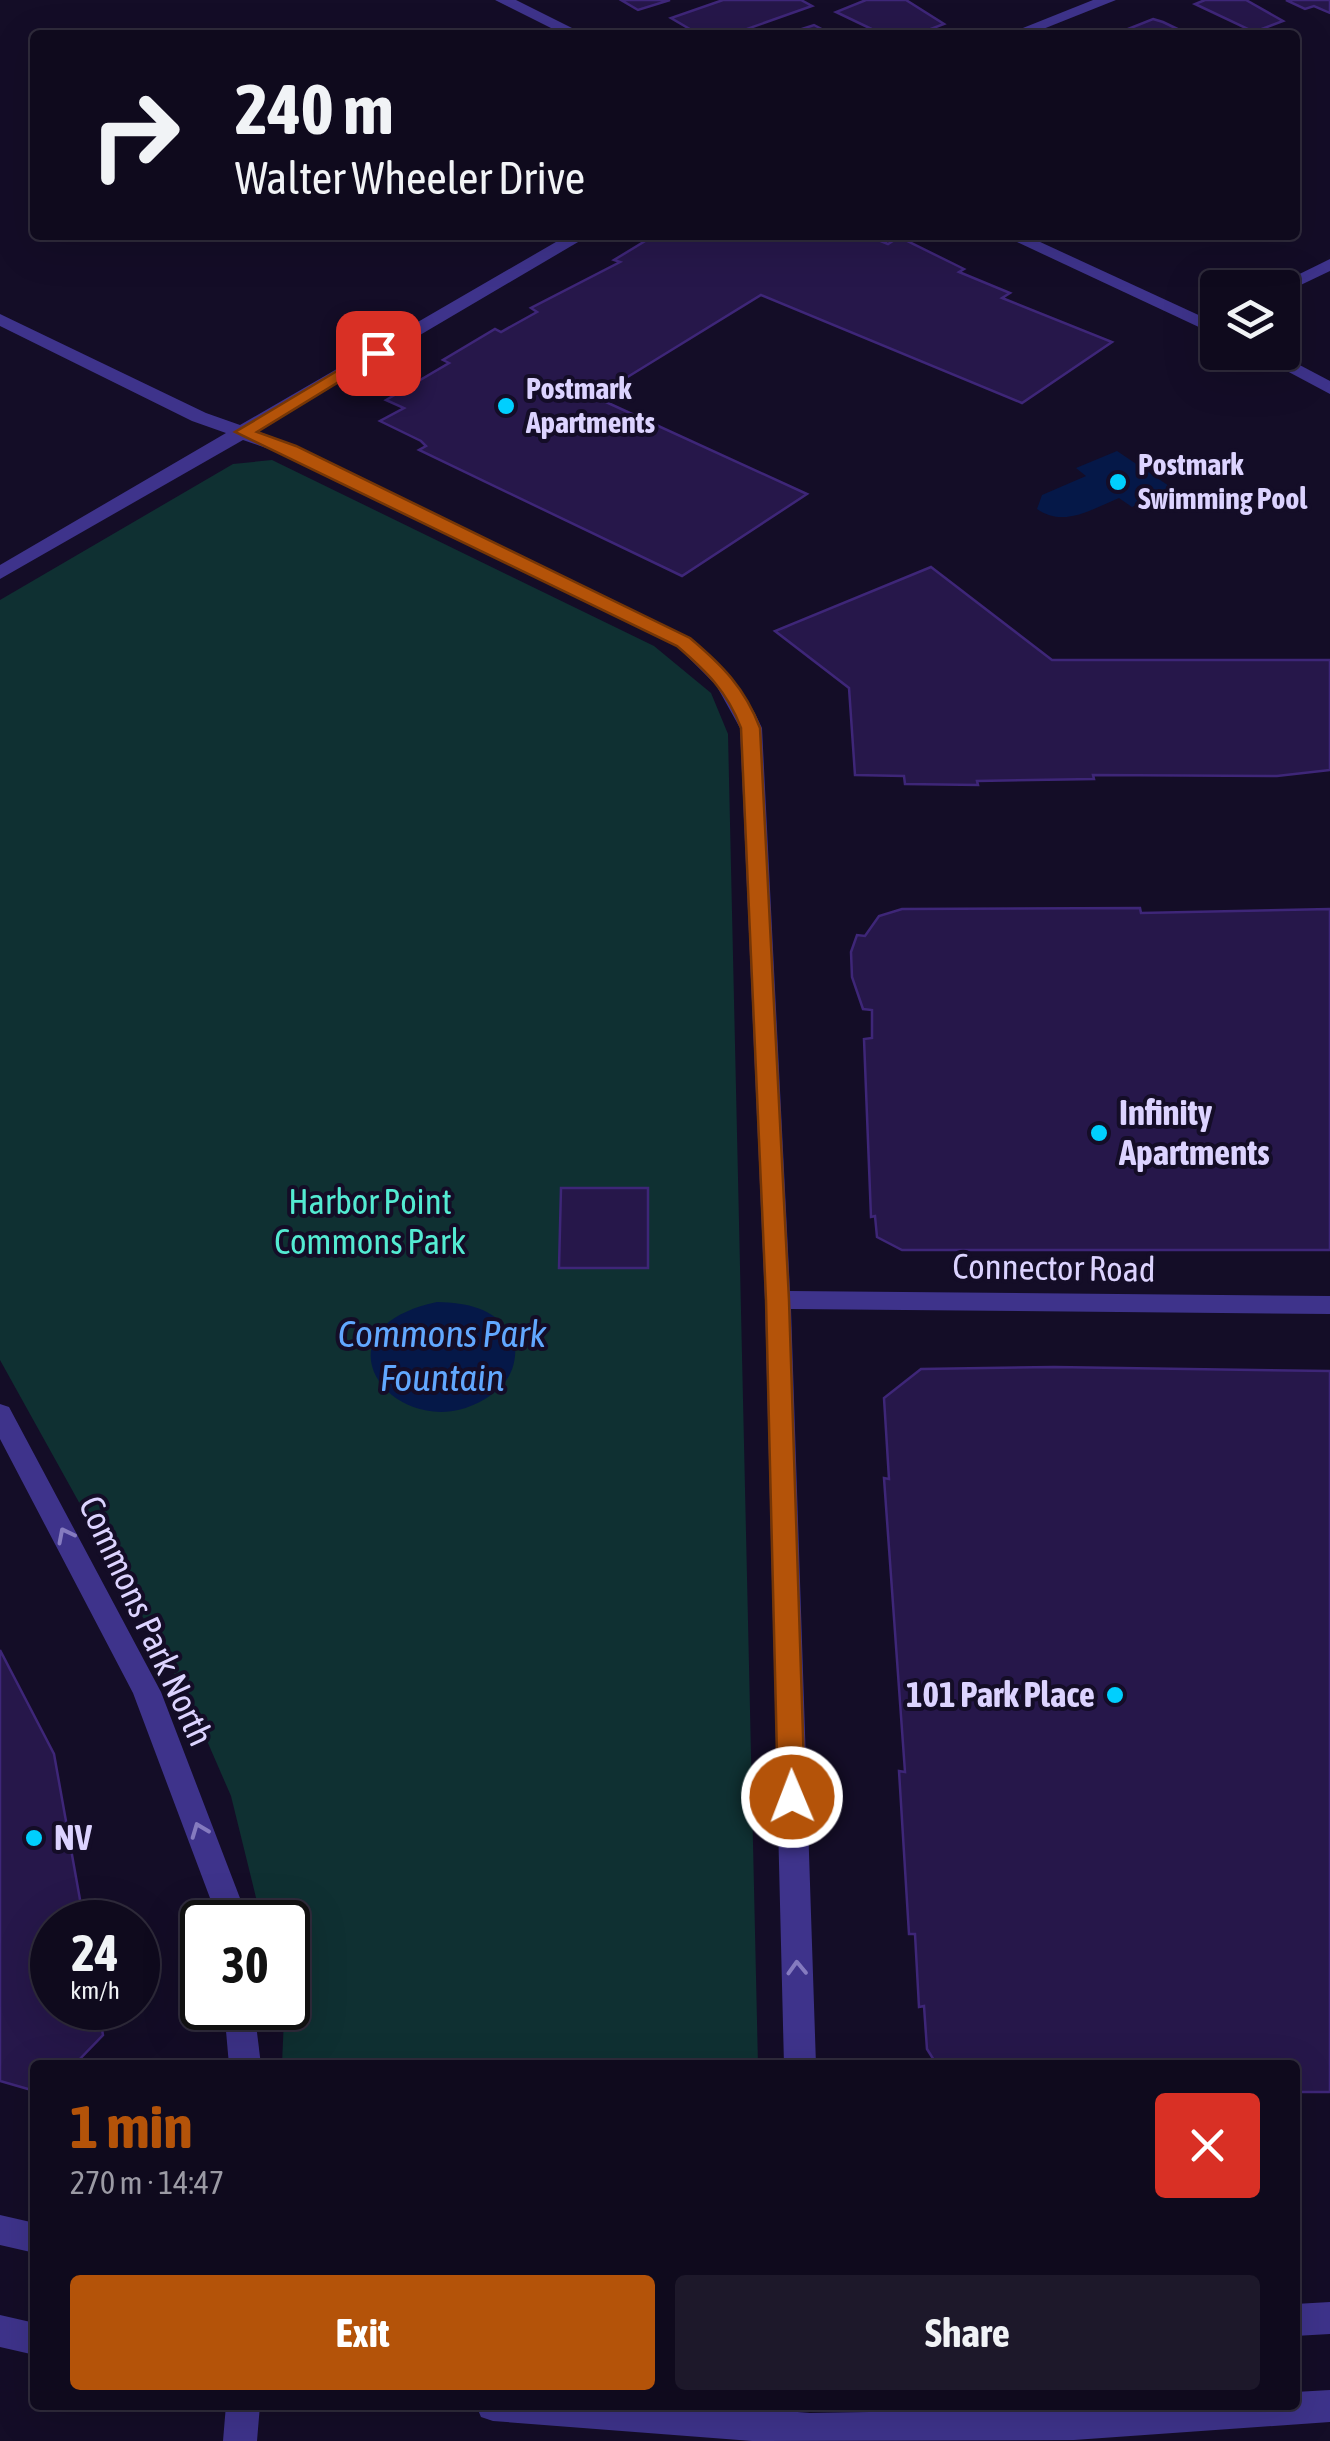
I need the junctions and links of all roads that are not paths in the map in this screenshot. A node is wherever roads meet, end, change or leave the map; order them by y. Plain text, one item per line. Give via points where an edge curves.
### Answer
1 (503, 0) edge
2 (1108, 0) edge
3 (567, 30) edge
4 (1027, 30) edge
5 (572, 240) edge
6 (1021, 240) edge
7 (1330, 264) edge
8 (1300, 278) edge
9 (0, 319) edge
10 (1200, 319) edge
11 (1295, 370) edge
12 (1330, 388) edge
13 (243, 432) junction
14 (0, 572) edge
15 (778, 1300) junction
16 (1330, 1306) edge
17 (0, 1414) edge
18 (226, 1900) edge
19 (241, 2030) edge
20 (244, 2060) edge
21 (800, 2060) edge
22 (0, 2230) edge
23 (30, 2237) edge
24 (1330, 2318) edge
25 (1300, 2320) edge
26 (0, 2331) edge
27 (30, 2338) edge
28 (1330, 2406) edge
29 (1300, 2408) edge
30 (243, 2410) edge
31 (625, 2410) edge
32 (1273, 2410) edge
33 (809, 2417) edge
34 (240, 2441) edge

1 - 3 street
2 - 4 street
5 - 13 street
6 - 10 street
7 - 8 street
9 - 13 street
11 - 12 street
13 - 14 street
13 - 15 street via 684,642 722,674 740,700 750,728
15 - 16 street, Connector Road
21 -> 15 street
18 -> 17 street, Commons Park North via 147,1692
19 - 20 street
22 - 23 street
24 - 25 street
26 - 27 street
28 - 29 street
30 - 34 street
31 - 33 street
32 - 33 street via 1074,2424

